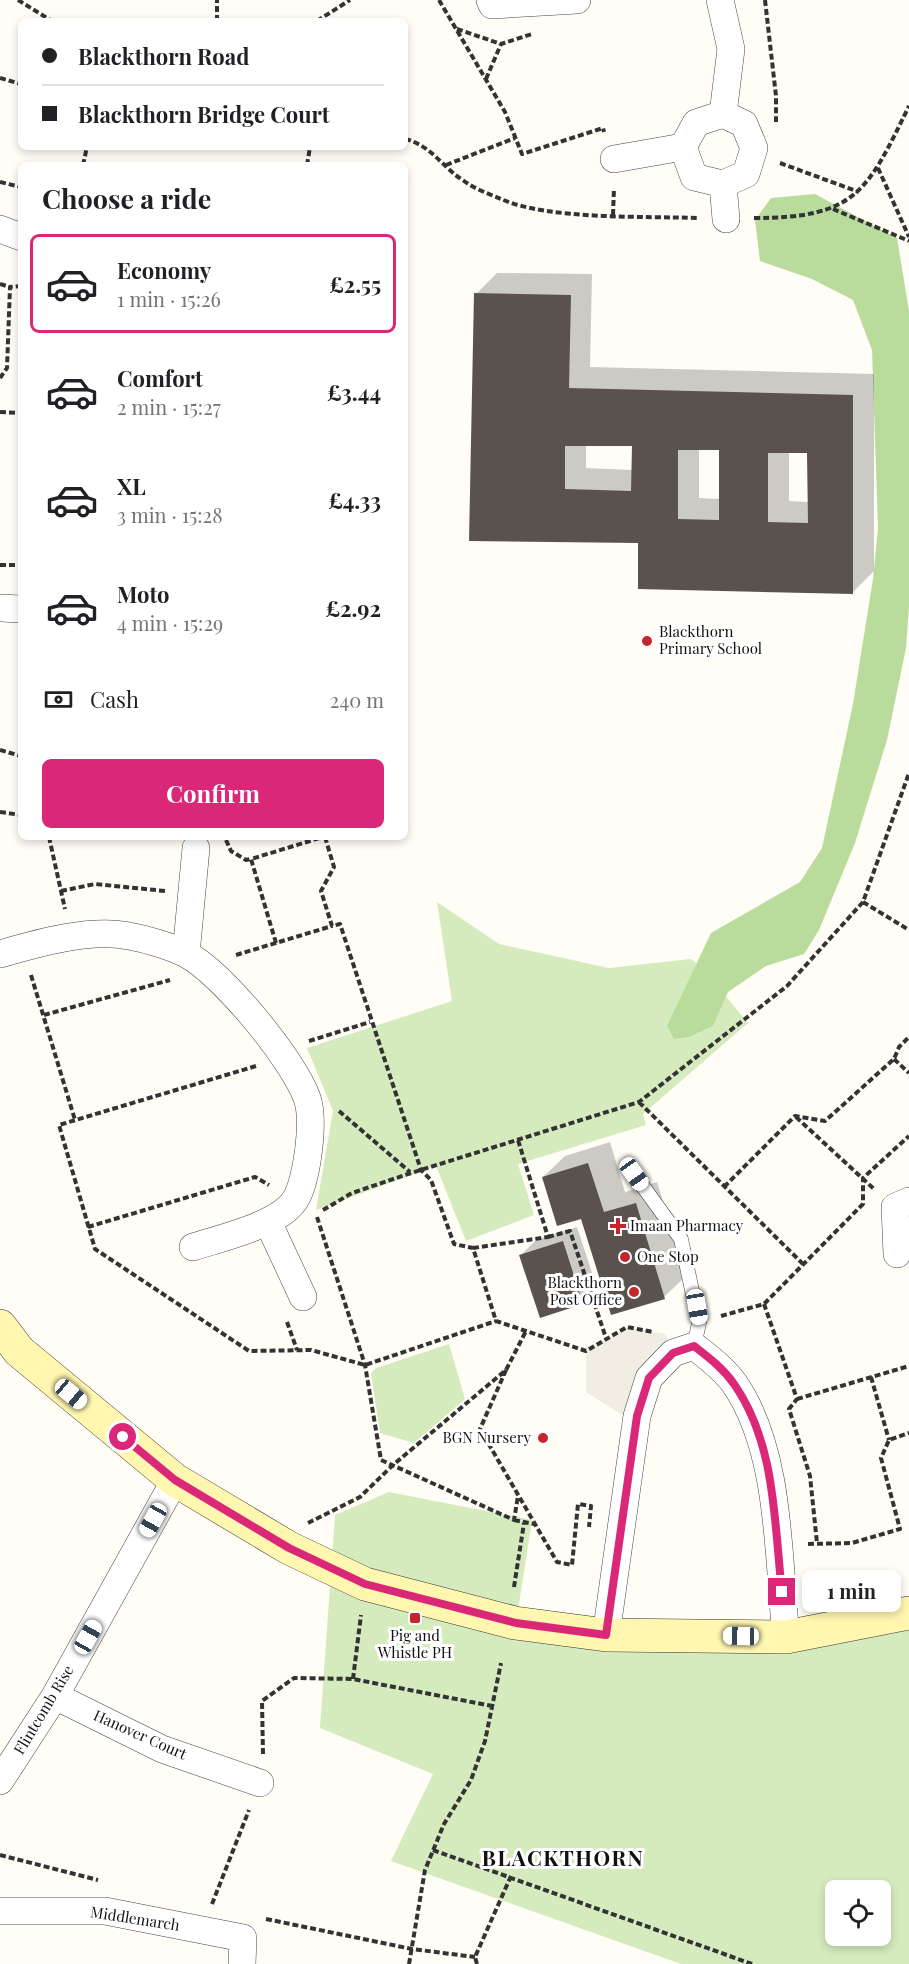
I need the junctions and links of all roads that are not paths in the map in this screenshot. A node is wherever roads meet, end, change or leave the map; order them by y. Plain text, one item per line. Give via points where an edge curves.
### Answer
1 (490, 0) edge
2 (577, 0) edge
3 (720, 0) edge
4 (723, 114) junction
5 (683, 147) junction
6 (614, 159) road end
7 (723, 184) junction
8 (726, 219) dead end
9 (0, 229) edge
10 (18, 236) edge
11 (0, 608) edge
12 (18, 609) edge
13 (196, 848) dead end
14 (12, 950) edge
15 (186, 954) junction
16 (634, 1174) dead end
17 (902, 1204) edge
18 (268, 1222) junction
19 (193, 1247) dead end
20 (897, 1254) dead end
21 (303, 1297) dead end
22 (0, 1326) edge
23 (697, 1334) junction
24 (175, 1480) junction
25 (909, 1613) edge
26 (606, 1635) junction
27 (786, 1637) junction
28 (55, 1696) junction
29 (0, 1781) edge
30 (260, 1783) road end
31 (0, 1911) edge
32 (242, 1964) edge

1 - 2 street via 492,5
3 - 4 street via 731,49
4 - 5 street via 696,123
4 - 7 street via 744,124 754,148 746,174
5 - 6 street
5 - 7 street via 694,177
7 - 8 street
9 - 10 street
11 - 12 street
13 - 15 street
14 - 15 street via 71,936 128,935
15 - 18 street via 229,989 281,1053 308,1099 310,1149 295,1201
16 - 23 lane via 681,1239
17 - 20 street
18 - 19 street
18 - 21 street
22 - 24 street via 20,1351
23 - 26 street via 649,1378 637,1416
23 - 27 street via 734,1384 754,1420 771,1478
24 - 26 street via 289,1548 365,1584 516,1623
24 - 28 street, Flintcomb Rise
25 - 27 street
26 - 27 street
28 - 29 street, Flintcomb Rise
28 - 30 street, Hanover Court via 162,1749
31 - 32 street, Middlemarch via 105,1911 243,1938

